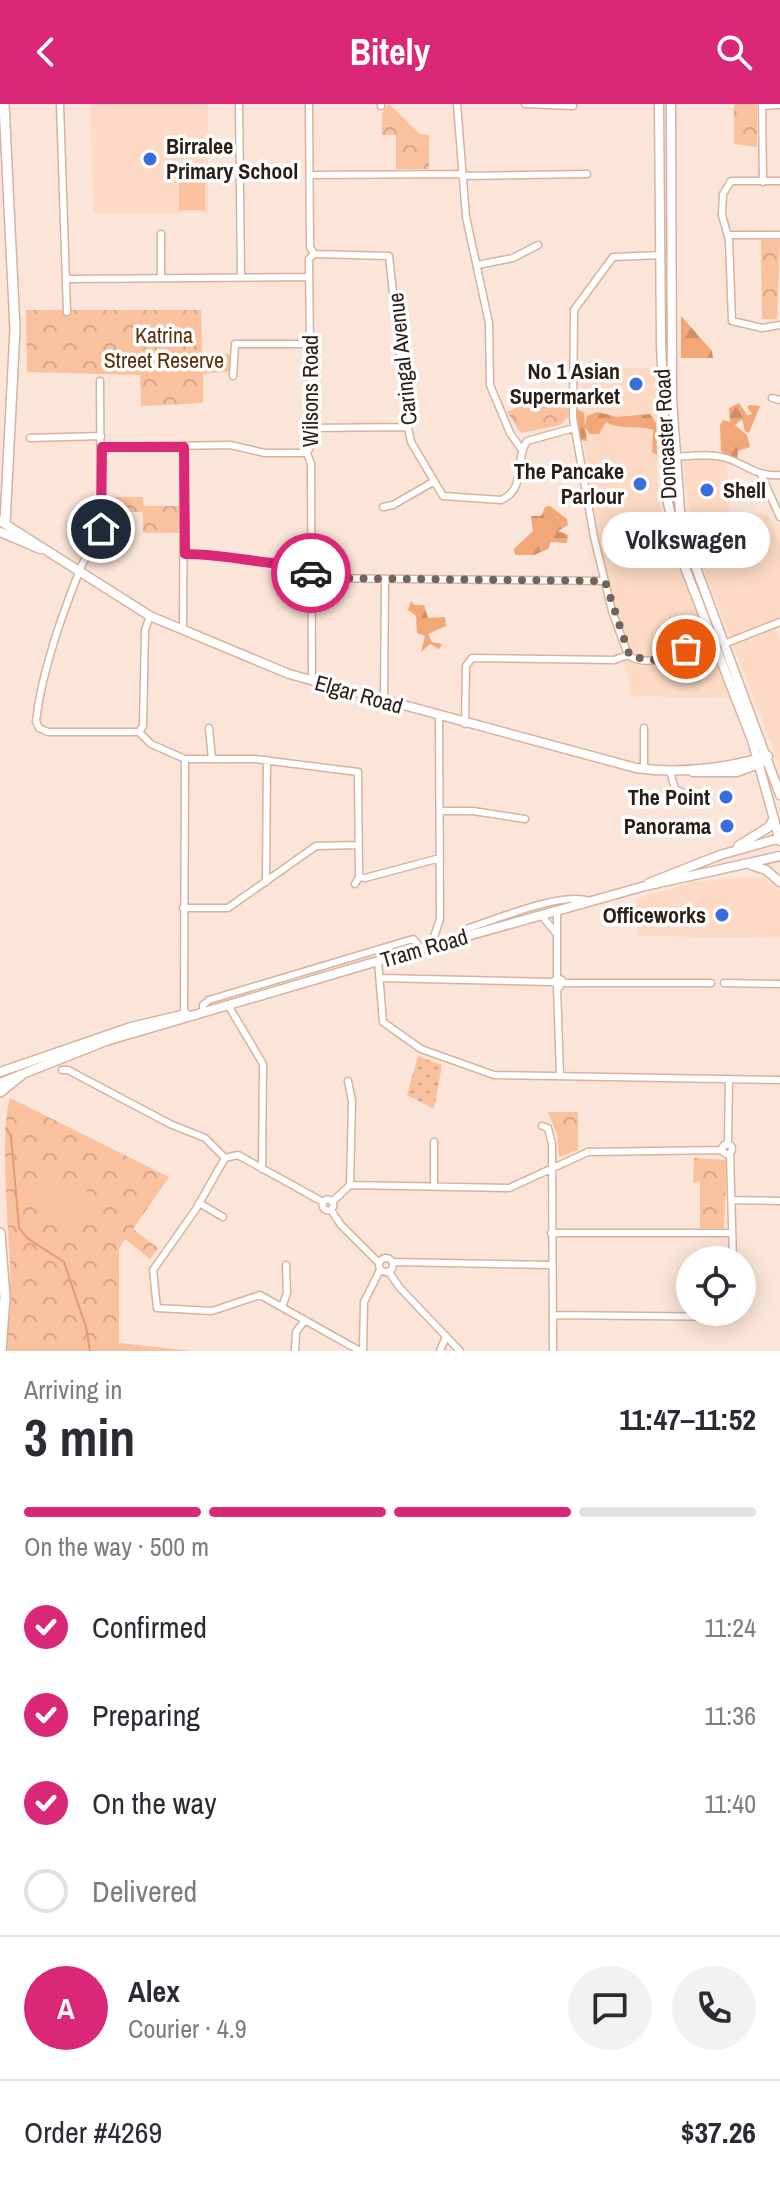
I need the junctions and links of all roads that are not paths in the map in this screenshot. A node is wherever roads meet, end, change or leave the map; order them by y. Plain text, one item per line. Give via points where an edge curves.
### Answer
1 (4, 104) edge
2 (60, 104) edge
3 (239, 104) edge
4 (309, 104) edge
5 (457, 104) edge
6 (525, 104) edge
7 (659, 104) edge
8 (671, 104) edge
9 (762, 105) edge
10 (780, 105) edge
11 (573, 106) edge
12 (587, 174) dead end
13 (310, 175) junction
14 (462, 175) junction
15 (780, 181) edge
16 (763, 182) junction
17 (161, 234) dead end
18 (728, 235) junction
19 (780, 235) edge
20 (538, 245) dead end
21 (314, 254) junction
22 (666, 255) junction
23 (477, 265) junction
24 (161, 277) junction
25 (241, 277) junction
26 (309, 277) junction
27 (68, 279) junction
28 (67, 312) dead end
29 (780, 325) edge
30 (309, 344) junction
31 (233, 376) dead end
32 (100, 381) dead end
33 (772, 398) dead end
34 (780, 400) edge
35 (408, 427) junction
36 (311, 428) junction
37 (574, 428) junction
38 (510, 433) junction
39 (101, 436) junction
40 (30, 438) dead end
41 (527, 441) junction
42 (102, 447) junction
43 (184, 447) junction
44 (522, 450) junction
45 (307, 453) junction
46 (674, 457) junction
47 (7, 465) junction
48 (780, 475) edge
49 (762, 477) junction
50 (433, 482) junction
51 (383, 507) dead end
52 (0, 512) edge
53 (780, 517) edge
54 (2, 525) edge
55 (185, 554) junction
56 (311, 566) junction
57 (80, 571) junction
58 (311, 578) junction
59 (385, 579) junction
60 (605, 581) junction
61 (150, 616) junction
62 (780, 622) edge
63 (183, 630) junction
64 (718, 641) junction
65 (462, 652) dead end
66 (628, 655) junction
67 (469, 660) junction
68 (312, 681) junction
69 (384, 701) junction
70 (439, 716) junction
71 (461, 722) junction
72 (209, 728) dead end
73 (644, 728) dead end
74 (139, 732) junction
75 (440, 735) junction
76 (752, 740) junction
77 (185, 759) junction
78 (212, 759) junction
79 (267, 760) junction
80 (762, 760) junction
81 (722, 766) junction
82 (644, 769) junction
83 (675, 772) junction
84 (737, 772) junction
85 (778, 786) edge
86 (768, 795) junction
87 (780, 795) edge
88 (692, 797) dead end
89 (440, 811) junction
90 (774, 818) junction
91 (525, 819) dead end
92 (780, 839) edge
93 (358, 845) junction
94 (720, 855) junction
95 (780, 856) edge
96 (440, 858) junction
97 (746, 865) junction
98 (266, 882) junction
99 (780, 882) edge
100 (645, 886) junction
101 (591, 902) junction
102 (183, 908) junction
103 (557, 912) junction
104 (542, 916) junction
105 (440, 919) junction
106 (557, 936) junction
107 (463, 937) junction
108 (445, 942) junction
109 (426, 947) junction
110 (378, 961) junction
111 (380, 979) junction
112 (557, 982) junction
113 (711, 983) dead end
114 (724, 983) dead end
115 (780, 984) edge
116 (230, 1005) junction
117 (203, 1013) junction
118 (187, 1015) junction
119 (135, 1028) junction
120 (68, 1068) dead end
121 (0, 1072) edge
122 (21, 1075) junction
123 (560, 1076) junction
124 (729, 1079) junction
125 (780, 1080) edge
126 (348, 1081) dead end
127 (0, 1083) edge
128 (0, 1092) edge
129 (542, 1126) dead end
130 (434, 1142) dead end
131 (725, 1148) junction
132 (225, 1158) junction
133 (262, 1169) junction
134 (552, 1169) junction
135 (350, 1185) junction
136 (434, 1187) junction
137 (733, 1200) junction
138 (780, 1201) edge
139 (199, 1203) junction
140 (329, 1205) junction
141 (223, 1217) dead end
142 (0, 1233) edge
143 (551, 1233) junction
144 (732, 1233) junction
145 (732, 1246) edge
146 (393, 1262) junction
147 (286, 1265) dead end
148 (550, 1265) junction
149 (380, 1266) junction
150 (389, 1272) junction
151 (282, 1307) junction
152 (676, 1314) edge
153 (553, 1315) junction
154 (305, 1320) junction
155 (446, 1336) junction
156 (1, 1351) edge
157 (295, 1351) edge
158 (362, 1351) edge
159 (440, 1351) edge
160 (460, 1351) edge
161 (553, 1351) edge

1 - 47 highway via 15,329
2 - 27 street
3 - 25 street
4 - 13 street, Wilsons Road
5 - 14 street
6 - 11 street
7 - 22 main road, Doncaster Road
8 - 22 main road, Doncaster Road
9 - 10 street
9 - 16 street
12 - 14 street
13 - 14 street
13 - 21 street, Wilsons Road
14 - 23 street
15 - 16 street
16 - 18 street via 733,180 726,186 722,215
17 - 24 street
18 - 19 street
18 - 29 street via 732,321 762,328
20 - 23 street via 513,258
21 - 26 street, Wilsons Road
21 - 35 street, Caringal Avenue via 389,256
22 - 37 street via 617,255 577,305
22 - 46 main road, Doncaster Road
22 - 64 main road, Doncaster Road via 667,499 682,560
23 - 38 street via 489,323 490,385
24 - 25 street
24 - 27 street
25 - 26 street
26 - 30 street, Wilsons Road
27 - 28 street
30 - 31 street via 235,344
30 - 36 street, Wilsons Road
32 - 39 street
33 - 34 street
35 - 36 street
35 - 50 street, Caringal Avenue
36 - 45 street, Wilsons Road
37 - 41 street
37 - 60 street
38 - 41 street
38 - 44 street
39 - 40 street
39 - 42 street
41 - 44 street
42 - 43 street
42 - 57 street via 101,529
43 - 45 street via 230,445 265,453
43 - 55 street
44 - 50 street via 517,487 501,500 452,500
45 - 56 street, Wilsons Road
46 - 49 street via 726,458
46 - 64 main road, Doncaster Road via 683,526
47 - 52 highway
47 - 54 highway
48 - 49 street
49 - 53 street
50 - 51 street
54 - 57 main road, Elgar Road
55 - 56 street
55 - 63 street
56 - 58 street, Wilsons Road
57 - 61 main road, Elgar Road
57 - 74 street via 42,686 36,721 41,730
58 - 59 street
58 - 68 street, Wilsons Road
59 - 60 street
59 - 69 street
60 - 66 street
61 - 63 main road, Elgar Road
61 - 74 street
62 - 64 street
63 - 68 main road, Elgar Road
64 - 66 street via 657,660
64 - 76 main road, Doncaster Road
64 - 80 main road, Doncaster Road
65 - 67 street
66 - 67 street via 614,660
67 - 71 street
68 - 69 main road, Elgar Road
69 - 70 main road, Elgar Road
70 - 71 main road, Elgar Road
70 - 75 street
71 - 75 street via 444,726
71 - 82 main road, Elgar Road
72 - 78 street
73 - 82 street
74 - 77 street via 151,744
75 - 89 street
76 - 80 main road, Doncaster Road
76 - 81 main road via 748,756
77 - 78 street
77 - 102 street
78 - 79 street
79 - 93 street via 358,772
79 - 98 street
80 - 81 main road, Elgar Road
80 - 84 main road, Elgar Road
80 - 85 main road, Doncaster Road
80 - 86 main road, Doncaster Road
81 - 83 main road, Elgar Road
82 - 83 main road, Elgar Road
83 - 84 main road, Elgar Road
83 - 88 street via 675,789
84 - 86 main road via 753,777
85 - 87 main road, Doncaster Road
86 - 90 main road, Doncaster Road
89 - 91 street
89 - 96 street
90 - 92 main road, Doncaster Road
90 - 94 main road
92 - 94 main road, Tram Road
93 - 96 street via 357,880
93 - 98 street via 316,846
94 - 100 main road, Tram Road
95 - 97 main road, Tram Road
96 - 105 street
97 - 99 main road via 763,868
97 - 100 main road, Tram Road
98 - 102 street via 228,908
100 - 101 main road, Tram Road
101 - 103 main road, Tram Road
101 - 107 street via 575,897 469,928
102 - 118 street
103 - 104 main road, Tram Road
103 - 106 street
104 - 106 street
104 - 107 main road, Tram Road
105 - 108 street
105 - 109 street
106 - 112 street
107 - 108 main road, Tram Road
108 - 109 main road, Tram Road
109 - 110 main road, Tram Road
109 - 117 street via 409,940 337,960 209,1000
110 - 111 street
110 - 116 main road, Tram Road
111 - 112 street
111 - 123 street via 381,1019 421,1049 494,1075
112 - 113 street
112 - 123 street
114 - 115 street
116 - 117 main road, Tram Road
116 - 133 street via 263,1064
117 - 118 main road, Tram Road
118 - 119 main road, Tram Road
119 - 121 main road, Tram Road
119 - 122 main road, Tram Road
120 - 132 street via 205,1138
122 - 127 main road, Tram Road
122 - 128 highway
123 - 124 street
124 - 125 street
124 - 131 street
126 - 135 street
129 - 134 street via 551,1135
130 - 136 street
131 - 134 street via 598,1150
131 - 137 street via 730,1154
132 - 133 street via 238,1155
132 - 139 street
133 - 140 street
134 - 136 street via 509,1188
134 - 143 street
135 - 136 street
135 - 140 street
137 - 138 street
137 - 144 street
139 - 141 street
139 - 151 street via 153,1270 157,1308 212,1311 260,1295
140 - 149 street
142 - 156 highway via 5,1297
143 - 144 street
143 - 148 street
144 - 145 street
146 - 148 street
146 - 149 street via 387,1258
146 - 150 street
147 - 151 street
148 - 153 street
149 - 150 street
149 - 158 street via 364,1302
150 - 155 street
151 - 154 street
152 - 153 street
153 - 161 street
154 - 157 street via 296,1332
154 - 158 street
155 - 159 street
155 - 160 street

